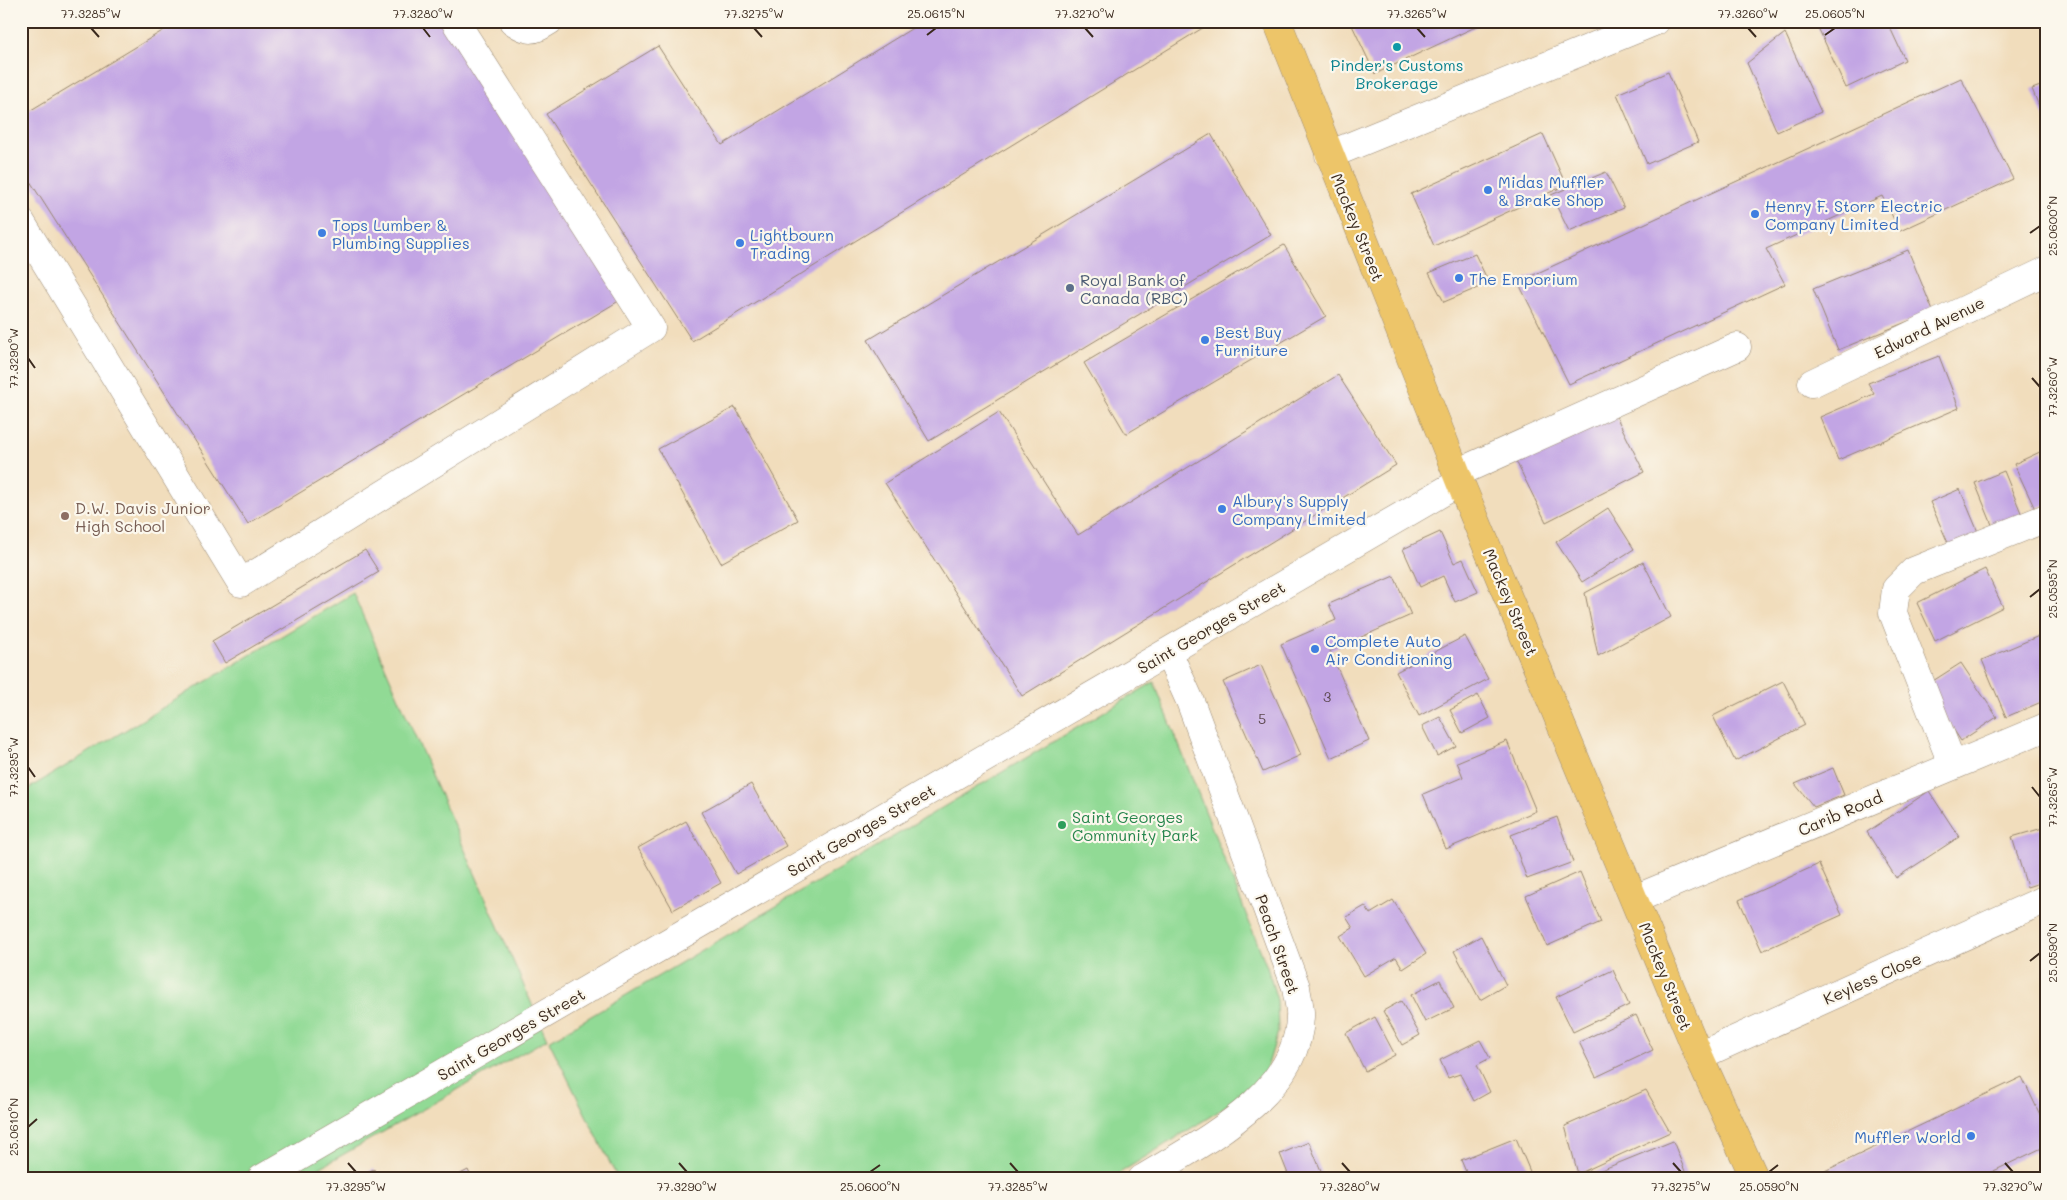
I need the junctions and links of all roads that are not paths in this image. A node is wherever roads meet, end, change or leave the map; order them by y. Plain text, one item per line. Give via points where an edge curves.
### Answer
1 (455, 21) edge
2 (513, 21) edge
3 (549, 21) edge
4 (1277, 21) edge
5 (1656, 21) edge
6 (1329, 155) junction
7 (21, 222) edge
8 (2046, 271) edge
9 (1737, 347) dead end
10 (1812, 383) dead end
11 (1458, 478) junction
12 (2046, 518) edge
13 (1168, 652) junction
14 (2046, 727) edge
15 (1953, 766) junction
16 (2046, 899) edge
17 (1635, 900) junction
18 (1699, 1056) junction
19 (261, 1179) edge
20 (1142, 1179) edge
21 (1755, 1179) edge

1 - 7 street via 651,328 241,582
2 - 3 street via 524,29 536,29
4 - 6 main road, Mackey Street
5 - 6 street
6 - 11 main road, Mackey Street
8 - 10 street, Edward Avenue
9 - 11 street, Saint Georges Street
11 - 13 street, Saint Georges Street
11 - 17 main road, Mackey Street
12 - 15 street via 1914,571 1896,589 1893,613
13 - 19 street, Saint Georges Street
13 - 20 street, Peach Street via 1190,701 1296,987 1300,1017 1296,1043 1288,1064 1253,1105 1228,1125
14 - 15 street, Carib Road
15 - 17 street, Carib Road
16 - 18 street, Keyless Close
17 - 18 main road, Mackey Street
18 - 21 main road, Mackey Street

